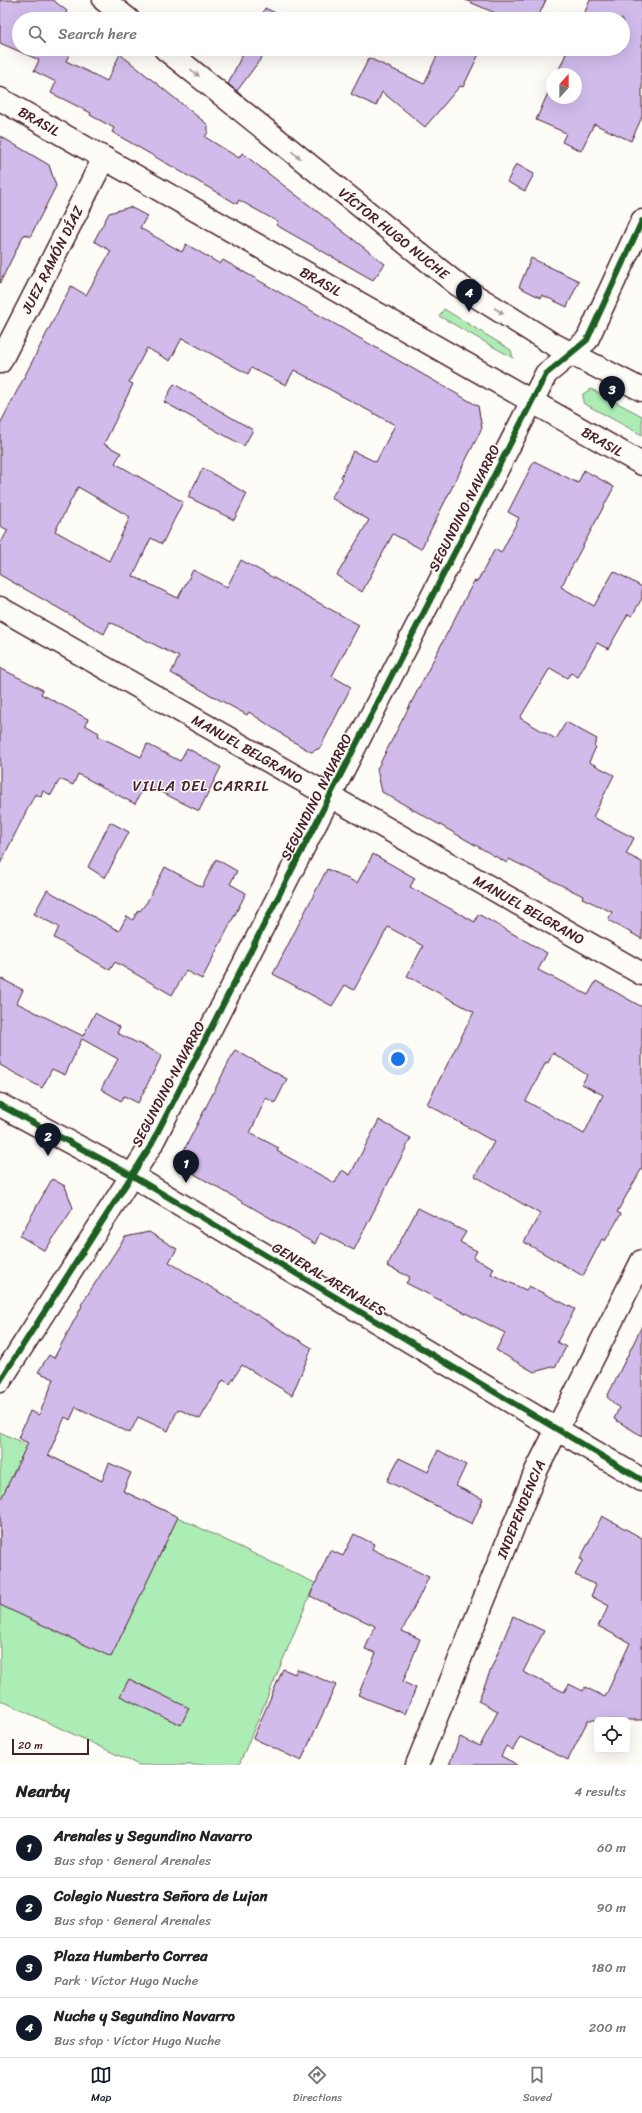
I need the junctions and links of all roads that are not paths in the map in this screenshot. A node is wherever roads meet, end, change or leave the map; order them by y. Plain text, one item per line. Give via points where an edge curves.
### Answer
1 (104, 0) edge
2 (119, 12) edge
3 (174, 56) edge
4 (0, 99) edge
5 (104, 158) junction
6 (642, 221) edge
7 (571, 354) junction
8 (0, 362) edge
9 (642, 390) edge
10 (532, 400) junction
11 (642, 464) edge
12 (0, 608) edge
13 (330, 796) junction
14 (642, 974) edge
15 (0, 1105) edge
16 (131, 1175) junction
17 (642, 1262) edge
18 (0, 1381) edge
19 (557, 1429) junction
20 (642, 1480) edge
21 (417, 1765) edge

1 - 2 street
3 -> 7 street, VÍCTOR HUGO NUCHE via 458,285
4 - 5 street, BRASIL
5 - 8 street, JUEZ RAMÓN DÍAZ
5 - 10 street, BRASIL
6 - 7 street, SEGUNDINO NAVARRO via 587,340
7 - 9 street, VÍCTOR HUGO NUCHE
7 - 10 street, SEGUNDINO NAVARRO via 546,374
10 - 11 street, BRASIL
10 - 13 street, SEGUNDINO NAVARRO
12 - 13 street, MANUEL BELGRANO
13 - 14 street, MANUEL BELGRANO
13 - 16 street, SEGUNDINO NAVARRO via 150,1147
15 - 16 street, GENERAL ARENALES
16 - 18 street, SEGUNDINO NAVARRO
16 - 19 street, GENERAL ARENALES
17 - 19 street, INDEPENDENCIA
19 - 20 street, GENERAL ARENALES
19 - 21 street, INDEPENDENCIA via 536,1471

